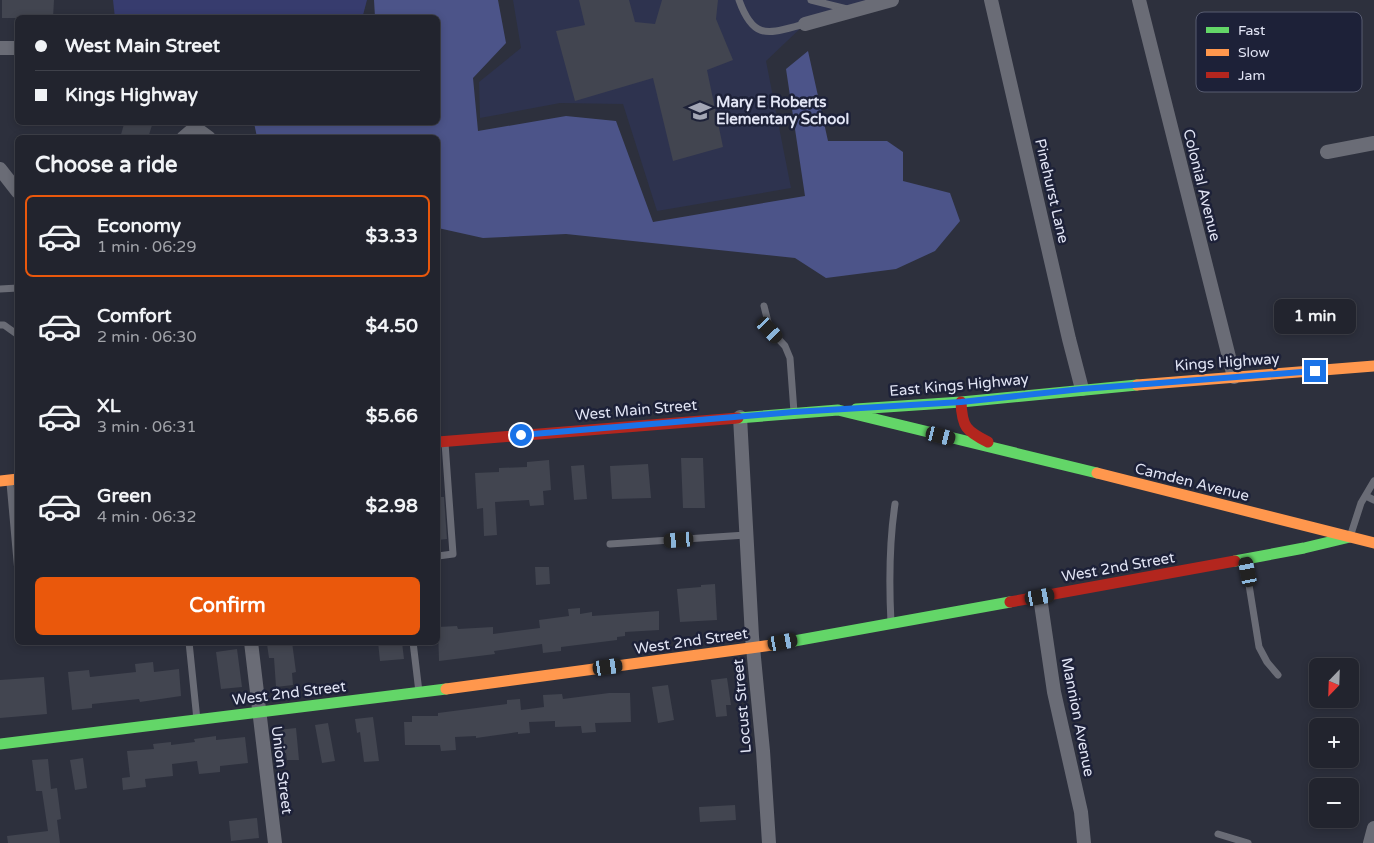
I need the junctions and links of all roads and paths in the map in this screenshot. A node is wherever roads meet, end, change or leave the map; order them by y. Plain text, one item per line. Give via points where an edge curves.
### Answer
1 (739, 0) edge
2 (811, 0) edge
3 (892, 0) edge
4 (991, 0) edge
5 (1139, 0) edge
6 (852, 10) junction
7 (805, 24) joint
8 (0, 48) edge
9 (15, 48) edge
10 (186, 135) edge
11 (205, 135) edge
12 (1374, 143) edge
13 (1327, 152) dead end
14 (8, 177) edge
15 (15, 188) edge
16 (15, 288) edge
17 (0, 289) edge
18 (764, 306) dead end
19 (0, 325) edge
20 (15, 332) edge
21 (1374, 366) edge
22 (1234, 377) junction
23 (1082, 389) junction
24 (961, 402) junction
25 (838, 410) junction
26 (794, 412) junction
27 (740, 417) junction
28 (441, 441) edge
29 (1002, 449) junction
30 (9, 480) edge
31 (1374, 481) edge
32 (1366, 496) junction
33 (1374, 500) edge
34 (895, 504) dead end
35 (746, 535) junction
36 (1350, 537) junction
37 (15, 541) edge
38 (610, 544) dead end
39 (1374, 544) edge
40 (440, 556) edge
41 (1245, 559) junction
42 (1040, 597) junction
43 (891, 624) junction
44 (189, 645) edge
45 (251, 645) edge
46 (413, 645) edge
47 (753, 648) junction
48 (1278, 675) dead end
49 (419, 693) junction
50 (258, 712) junction
51 (197, 720) junction
52 (0, 744) edge
53 (1374, 828) edge
54 (1218, 834) dead end
55 (276, 843) edge
56 (769, 843) edge
57 (1084, 843) edge
58 (1248, 843) edge
59 (1370, 843) edge

1 - 7 lane via 752,26 761,31 770,33
2 - 6 lane
3 - 6 street
4 - 23 street, Pinehurst Lane
5 - 22 street, Colonial Avenue
6 - 7 street
8 - 9 street
10 - 11 street via 198,130
12 - 13 street
14 - 15 street
16 - 17 lane
18 - 26 lane via 770,330 785,346 790,358
19 - 20 lane
21 - 22 main road, Kings Highway
22 - 23 main road, Kings Highway
23 - 24 main road, East Kings Highway
24 - 25 main road, East Kings Highway
24 - 29 main road, Camden Avenue via 962,417 970,433
25 - 26 main road, West Main Street
25 - 29 main road, Camden Avenue
26 - 27 main road, West Main Street
27 - 28 main road, West Main Street
27 - 35 street, Locust Street
28 - 40 lane via 453,554
29 - 36 main road, Camden Avenue
30 - 37 lane
31 - 32 lane
32 - 33 lane
32 - 36 lane
34 - 43 lane via 891,526
35 - 38 lane
35 - 47 street, Locust Street
36 - 39 main road, Camden Avenue
36 - 41 main road, West 2nd Street
41 - 42 main road, West 2nd Street
41 - 48 lane via 1259,647
42 - 43 main road, West 2nd Street
42 - 57 street, Mannion Avenue via 1054,692 1081,812
43 - 47 main road, West 2nd Street
44 - 51 lane
45 - 50 street, Union Street
46 - 49 lane
47 - 49 main road, West 2nd Street
47 - 56 street, Locust Street
49 - 50 main road, West 2nd Street
50 - 51 main road, West 2nd Street
50 - 55 street, Union Street
51 - 52 main road, West 2nd Street
53 - 59 street
54 - 58 lane

